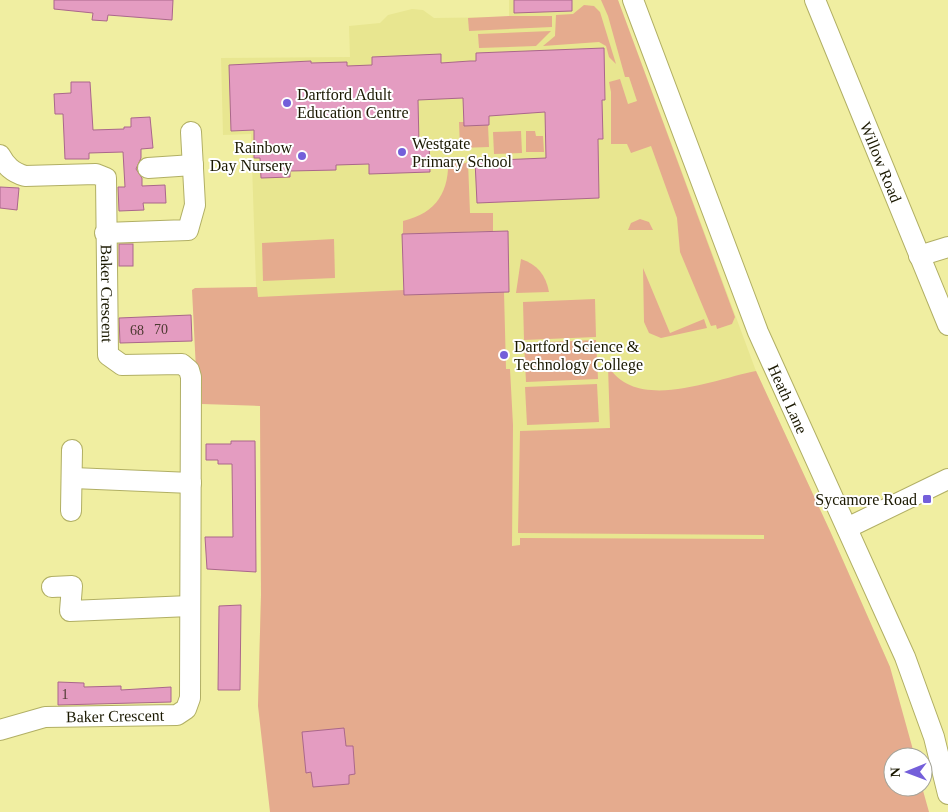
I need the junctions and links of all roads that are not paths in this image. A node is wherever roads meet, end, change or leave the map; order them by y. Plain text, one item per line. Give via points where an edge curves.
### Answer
1 (633, 0) edge
2 (815, 0) edge
3 (191, 132) dead end
4 (0, 156) edge
5 (193, 165) junction
6 (148, 168) dead end
7 (105, 233) junction
8 (948, 247) edge
9 (920, 256) junction
10 (948, 325) edge
11 (72, 450) dead end
12 (73, 478) junction
13 (948, 479) edge
14 (191, 483) junction
15 (71, 511) dead end
16 (847, 528) junction
17 (52, 587) dead end
18 (190, 606) junction
19 (0, 730) edge
20 (948, 794) edge

1 - 16 street, Heath Lane via 758,332
2 - 9 street, Willow Road
3 - 5 street
4 - 7 street, Baker Crescent via 6,165 24,176 96,174 106,178
5 - 6 street
5 - 7 street via 195,205 188,230
7 - 14 street, Baker Crescent via 108,355 122,365 182,364 189,370
8 - 9 street
9 - 10 street, Willow Road
11 - 12 street
12 - 14 street
12 - 15 street
13 - 16 street
14 - 18 street, Baker Crescent
16 - 20 street, Heath Lane via 906,657 934,737
17 - 18 street via 72,586 70,611
18 - 19 street, Baker Crescent via 190,698 186,709 177,715 45,716

